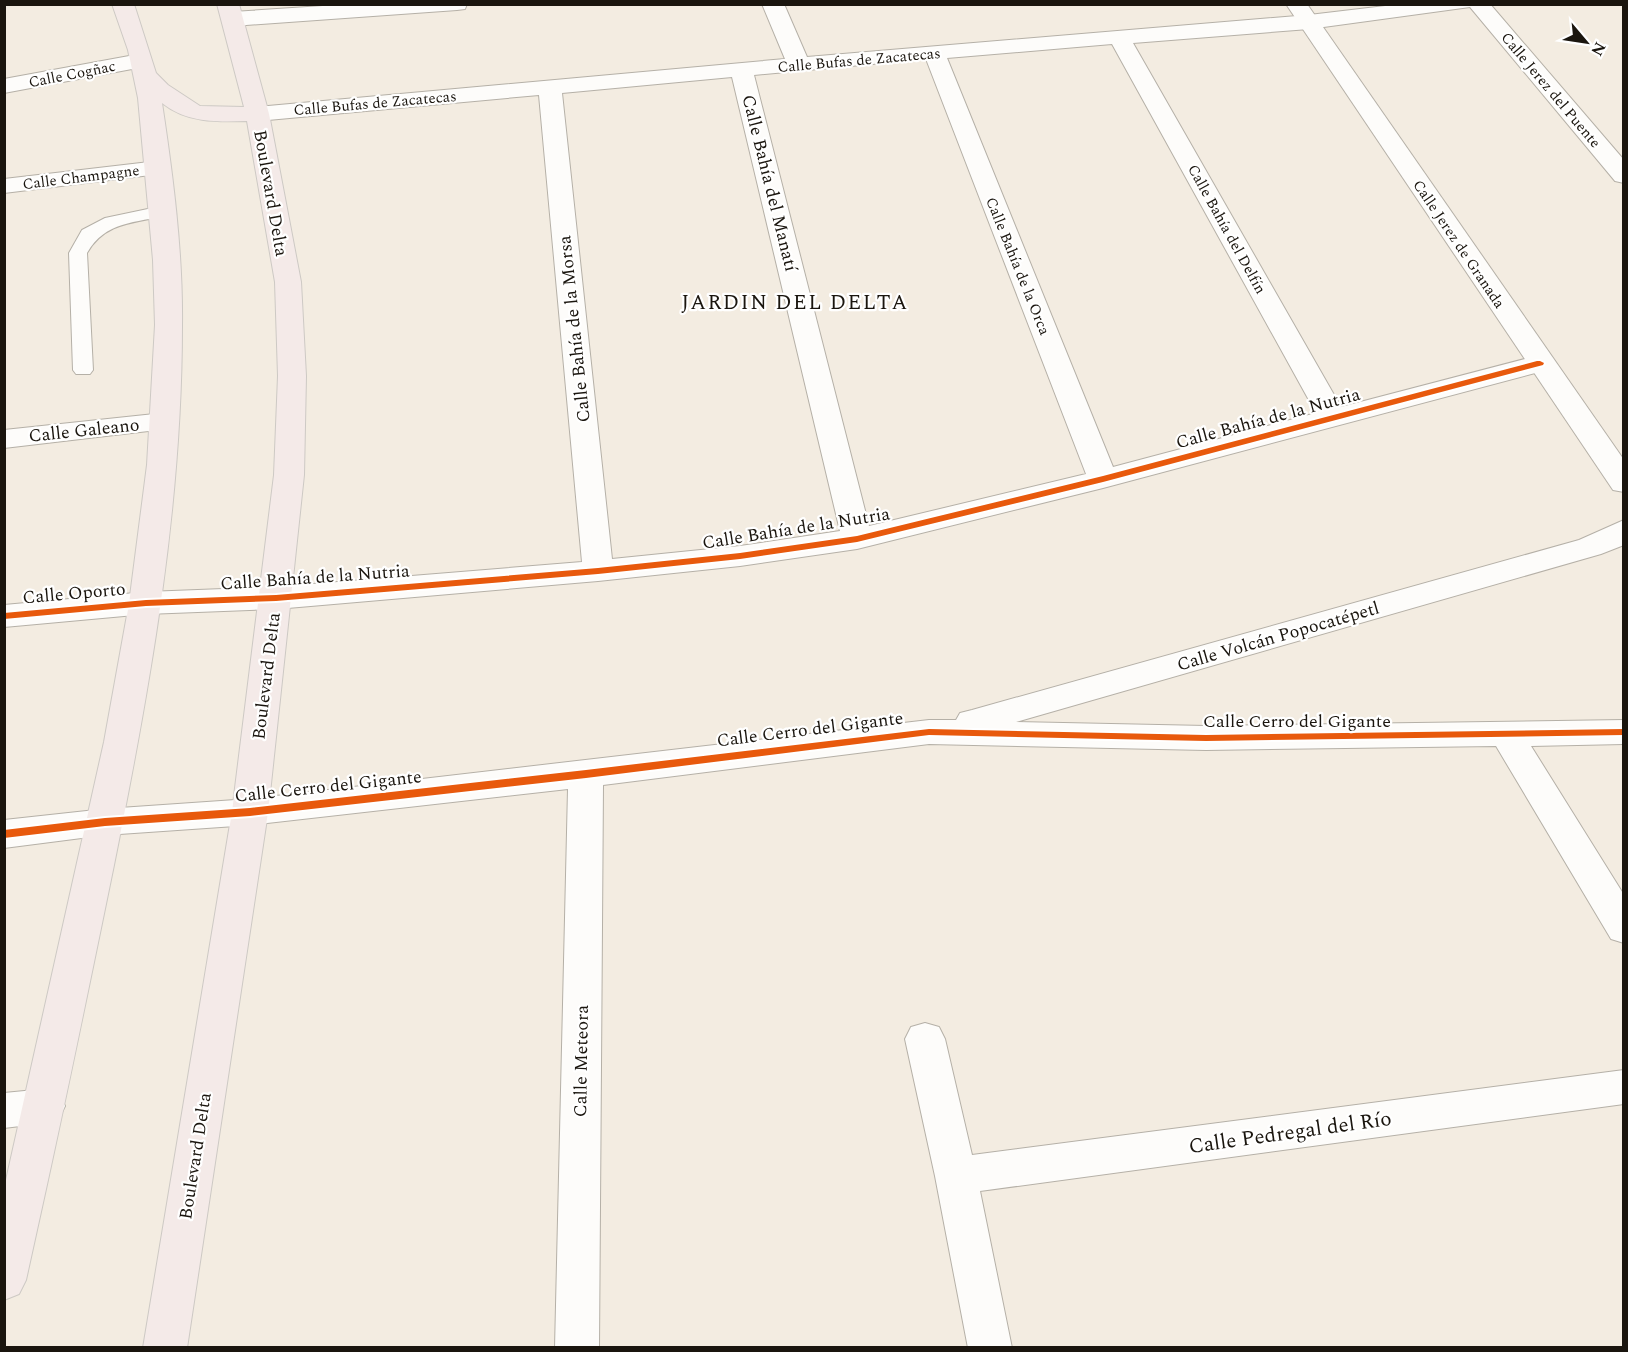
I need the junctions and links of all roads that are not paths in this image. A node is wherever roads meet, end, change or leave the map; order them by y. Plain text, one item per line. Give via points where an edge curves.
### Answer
1 (123, 4) edge
2 (457, 4) edge
3 (773, 4) edge
4 (1461, 4) edge
5 (1478, 4) edge
6 (234, 9) edge
7 (1302, 13) edge
8 (1120, 39) junction
9 (934, 52) junction
10 (799, 65) junction
11 (143, 68) junction
12 (742, 71) junction
13 (4, 86) edge
14 (550, 88) junction
15 (257, 114) junction
16 (158, 168) junction
17 (1623, 176) edge
18 (4, 186) edge
19 (162, 211) junction
20 (1540, 363) junction
21 (83, 370) dead end
22 (1333, 418) junction
23 (164, 422) junction
24 (4, 439) edge
25 (1102, 479) junction
26 (1623, 483) edge
27 (1623, 530) edge
28 (857, 539) junction
29 (598, 571) junction
30 (276, 598) junction
31 (146, 603) junction
32 (4, 616) edge
33 (929, 732) junction
34 (1623, 732) edge
35 (1507, 735) junction
36 (586, 774) junction
37 (250, 812) junction
38 (105, 822) junction
39 (4, 834) edge
40 (1623, 928) edge
41 (925, 1040) dead end
42 (1623, 1087) edge
43 (45, 1106) junction
44 (4, 1111) edge
45 (956, 1176) junction
46 (4, 1280) edge
47 (165, 1347) edge
48 (577, 1347) edge
49 (990, 1347) edge

1 - 11 main road
2 - 6 street
3 - 10 street
4 - 7 street, Calle Bufas de Zacatecas
5 - 17 street, Calle Jerez del Puente
6 - 15 main road, Boulevard Delta
7 - 8 street, Calle Bufas de Zacatecas
7 - 20 street, Calle Jerez de Granada
8 - 9 street, Calle Bufas de Zacatecas
8 - 22 street, Calle Bahía del Delfín
9 - 10 street, Calle Bufas de Zacatecas
9 - 25 street, Calle Bahía de la Orca
10 - 12 street, Calle Bufas de Zacatecas
11 - 13 street, Calle Cogñac
11 - 15 main road via 175,105 188,112
11 - 16 main road
12 - 14 street, Calle Bufas de Zacatecas
12 - 28 street, Calle Bahía del Manatí
14 - 15 street, Calle Bufas de Zacatecas
14 - 29 street, Calle Bahía de la Morsa
15 - 30 main road, Boulevard Delta via 288,282 292,376 289,475
16 - 18 street, Calle Champagne
16 - 19 main road
19 - 21 lane via 111,222 89,234 78,253
19 - 23 main road via 169,324
20 - 22 street, Calle Bahía de la Nutria
20 - 26 street, Calle Jerez de Granada
22 - 25 street, Calle Bahía de la Nutria
23 - 24 street, Calle Galeano
23 - 31 main road
25 - 28 street, Calle Bahía de la Nutria
27 - 33 street, Calle Volcán Popocatépetl via 1613,538 1580,550 1008,714
28 - 29 street, Calle Bahía de la Nutria
29 - 30 street, Calle Bahía de la Nutria
30 - 31 street, Calle Bahía de la Nutria
30 - 37 main road, Boulevard Delta
31 - 32 street, Calle Oporto
31 - 38 main road
33 - 35 street, Calle Cerro del Gigante via 1194,738
33 - 36 street, Calle Cerro del Gigante
34 - 35 street, Calle Cerro del Gigante
35 - 40 street
36 - 37 street, Calle Cerro del Gigante
36 - 48 street, Calle Meteora
37 - 38 street, Calle Cerro del Gigante
37 - 47 main road, Boulevard Delta
38 - 39 street, Calle Cerro del Gigante
38 - 43 main road
41 - 45 street
42 - 45 street, Calle Pedregal del Río
43 - 44 street
43 - 46 main road
45 - 49 street

